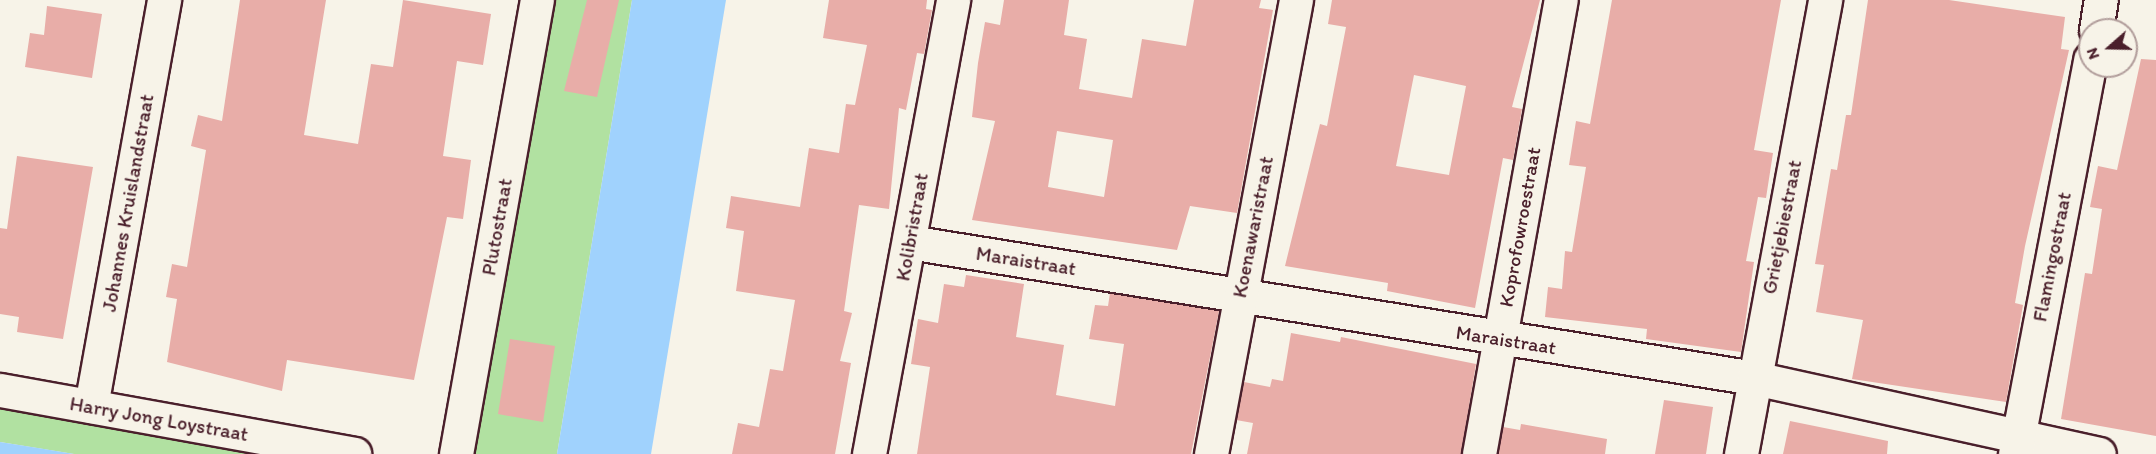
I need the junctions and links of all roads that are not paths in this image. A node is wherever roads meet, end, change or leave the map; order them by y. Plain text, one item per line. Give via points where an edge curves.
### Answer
1 (164, 0) edge
2 (537, 0) edge
3 (952, 0) edge
4 (1296, 0) edge
5 (1561, 0) edge
6 (1825, 0) edge
7 (2101, 0) edge
8 (2098, 18) edge
9 (2086, 78) edge
10 (909, 242) junction
11 (1240, 297) junction
12 (1500, 339) junction
13 (1754, 378) junction
14 (0, 390) edge
15 (91, 406) junction
16 (2016, 446) edge
17 (354, 454) edge
18 (456, 454) edge
19 (869, 454) edge
20 (1211, 454) edge
21 (1479, 454) edge
22 (1741, 454) edge
23 (2099, 454) edge

1 - 15 street, Johannes Kruislandstraat
2 - 18 street, Plutostraat
3 - 10 street, Kolibristraat
4 - 11 street, Koenawaristraat
5 - 12 street, Koprofowroestraat
6 - 13 street, Grietjebiestraat
7 - 8 street
9 - 16 street, Flamingostraat
10 - 11 street, Maraistraat
10 - 19 street, Kolibristraat
11 - 12 street, Maraistraat
11 - 20 street, Koenawaristraat
12 - 13 street, Maraistraat
12 - 21 street, Koprofowroestraat
13 - 16 street, Maraistraat
13 - 22 street, Grietjebiestraat
14 - 15 street, Harry Jong Loystraat
15 - 17 street, Harry Jong Loystraat
16 - 23 street, Maraistraat

